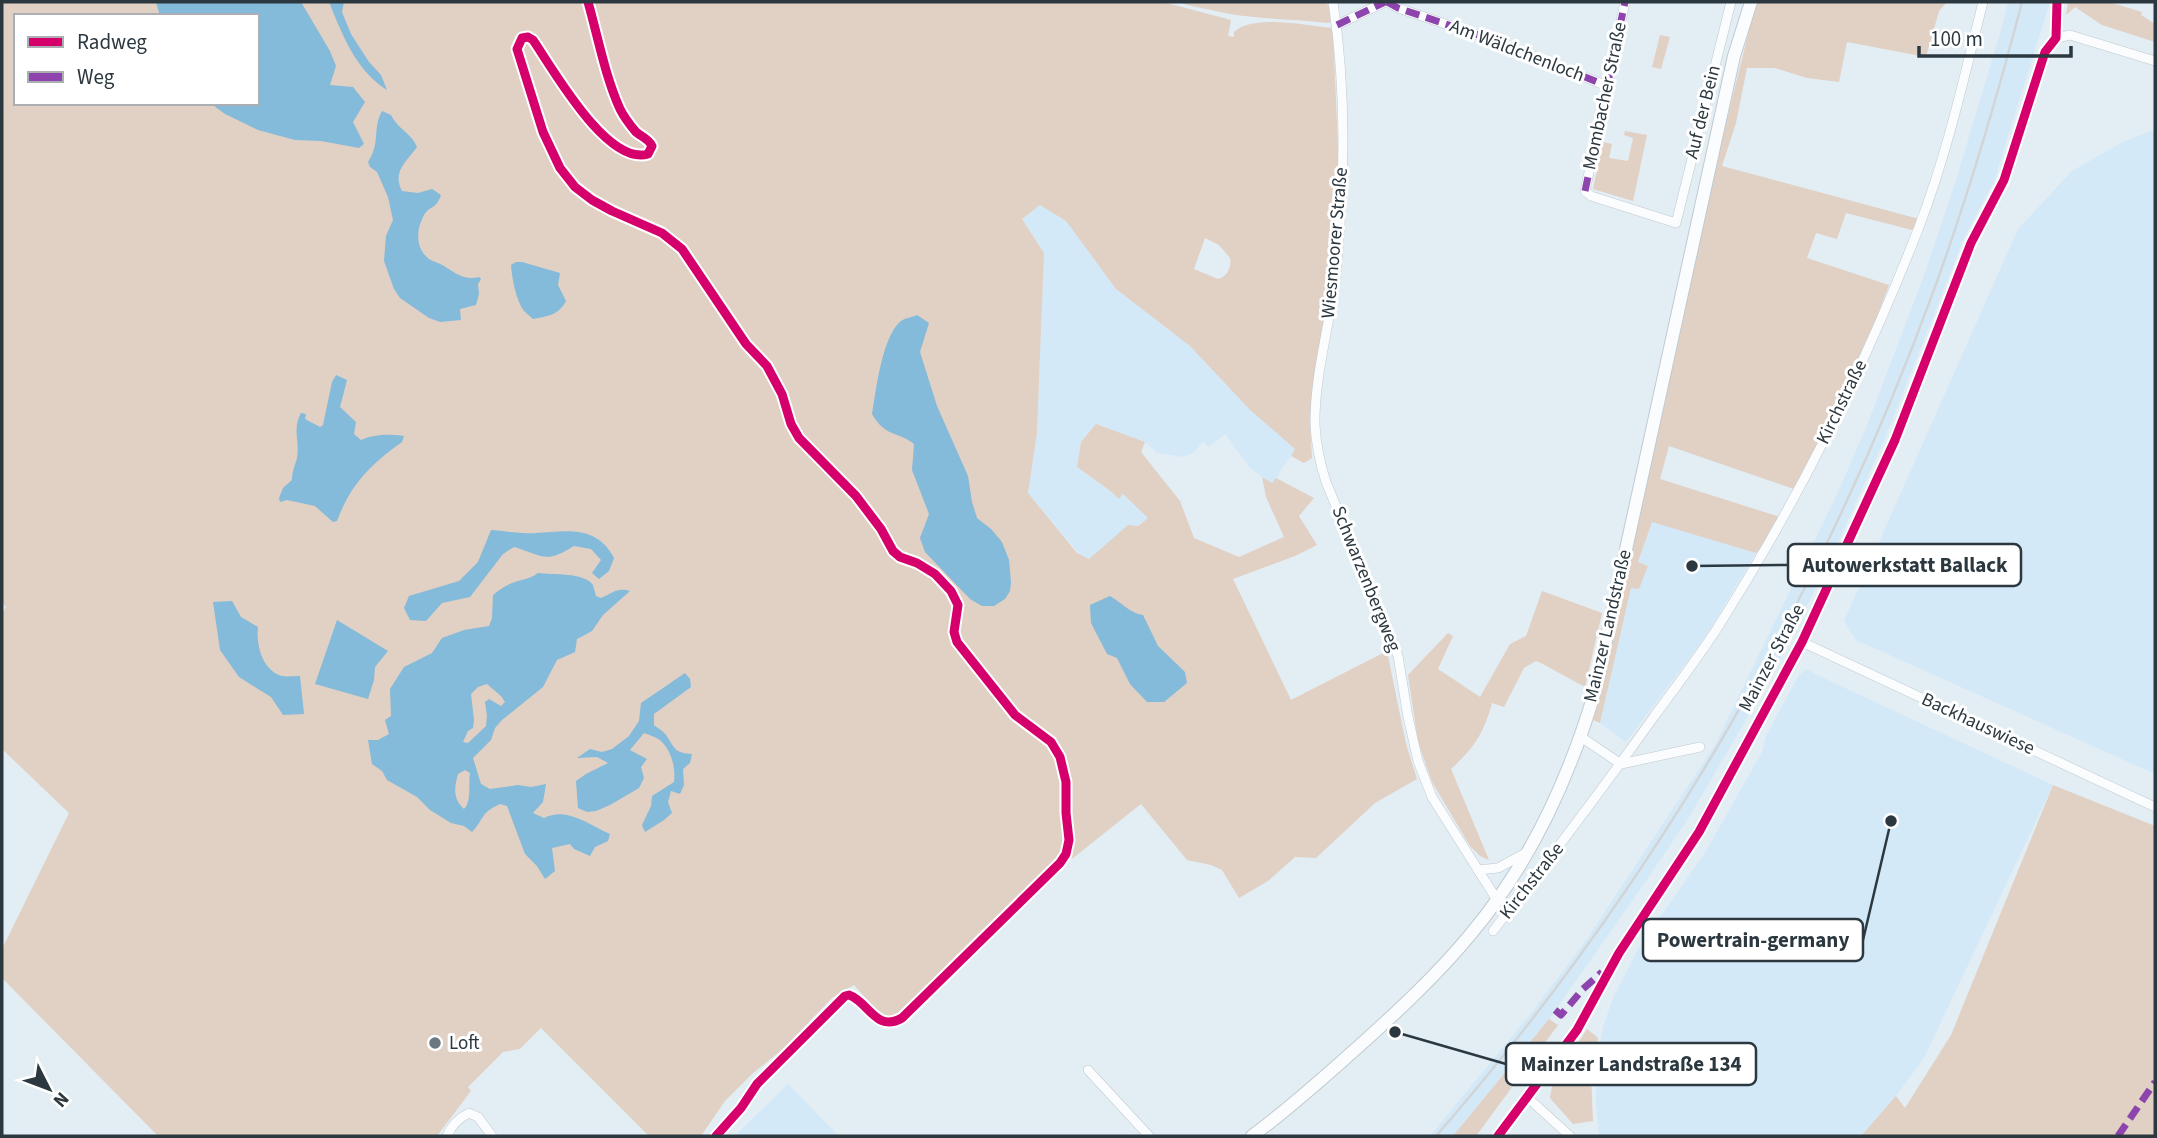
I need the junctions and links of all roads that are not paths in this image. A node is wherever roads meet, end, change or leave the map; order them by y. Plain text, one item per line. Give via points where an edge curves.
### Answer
1 (1333, 2) edge
2 (1386, 2) edge
3 (1625, 2) edge
4 (1731, 2) edge
5 (1751, 2) edge
6 (1983, 2) edge
7 (2057, 2) edge
8 (1337, 26) junction
9 (2056, 38) junction
10 (2155, 61) edge
11 (1607, 86) junction
12 (1585, 191) joint
13 (1326, 482) joint
14 (1802, 642) junction
15 (1581, 737) junction
16 (1700, 747) dead end
17 (1621, 764) junction
18 (2155, 807) edge
19 (1528, 851) junction
20 (1478, 870) junction
21 (1497, 900) junction
22 (1493, 931) dead end
23 (1088, 1070) dead end
24 (1528, 1098) junction
25 (447, 1136) edge
26 (492, 1136) edge
27 (1149, 1136) edge
28 (1252, 1136) edge
29 (1498, 1136) edge
30 (1570, 1136) edge

1 - 8 street, Wiesmoorer Straße
2 - 8 street
2 - 11 street, Am Wäldchenloch
3 - 11 street, Mombacher Straße
4 - 12 street, Auf der Bein via 1676,223
5 - 15 main road, Mainzer Landstraße via 1734,56 1595,691
6 - 17 street, Kirchstraße via 1947,144 1869,347 1759,559 1717,628
7 - 9 street, Mainzer Straße
8 - 13 street, Wiesmoorer Straße via 1340,223 1315,424
9 - 10 street via 2070,35
9 - 14 street, Mainzer Straße via 2045,52 2010,166 1971,243 1895,440
11 - 12 street, Mombacher Straße
13 - 20 street, Schwarzenbergweg via 1398,656 1418,761 1432,797
14 - 18 street, Backhauswiese
14 - 24 street, Mainzer Straße via 1699,832 1619,953 1577,1030
15 - 17 street
15 - 19 main road, Mainzer Landstraße
16 - 17 street
17 - 22 street, Kirchstraße
19 - 20 street via 1498,868
19 - 21 main road, Mainzer Landstraße
20 - 21 street, Schwarzenbergweg
21 - 28 main road, Mainzer Landstraße via 1408,1000
23 - 27 street
24 - 29 street, Mainzer Straße
24 - 30 street
25 - 26 street via 469,1113 478,1117

